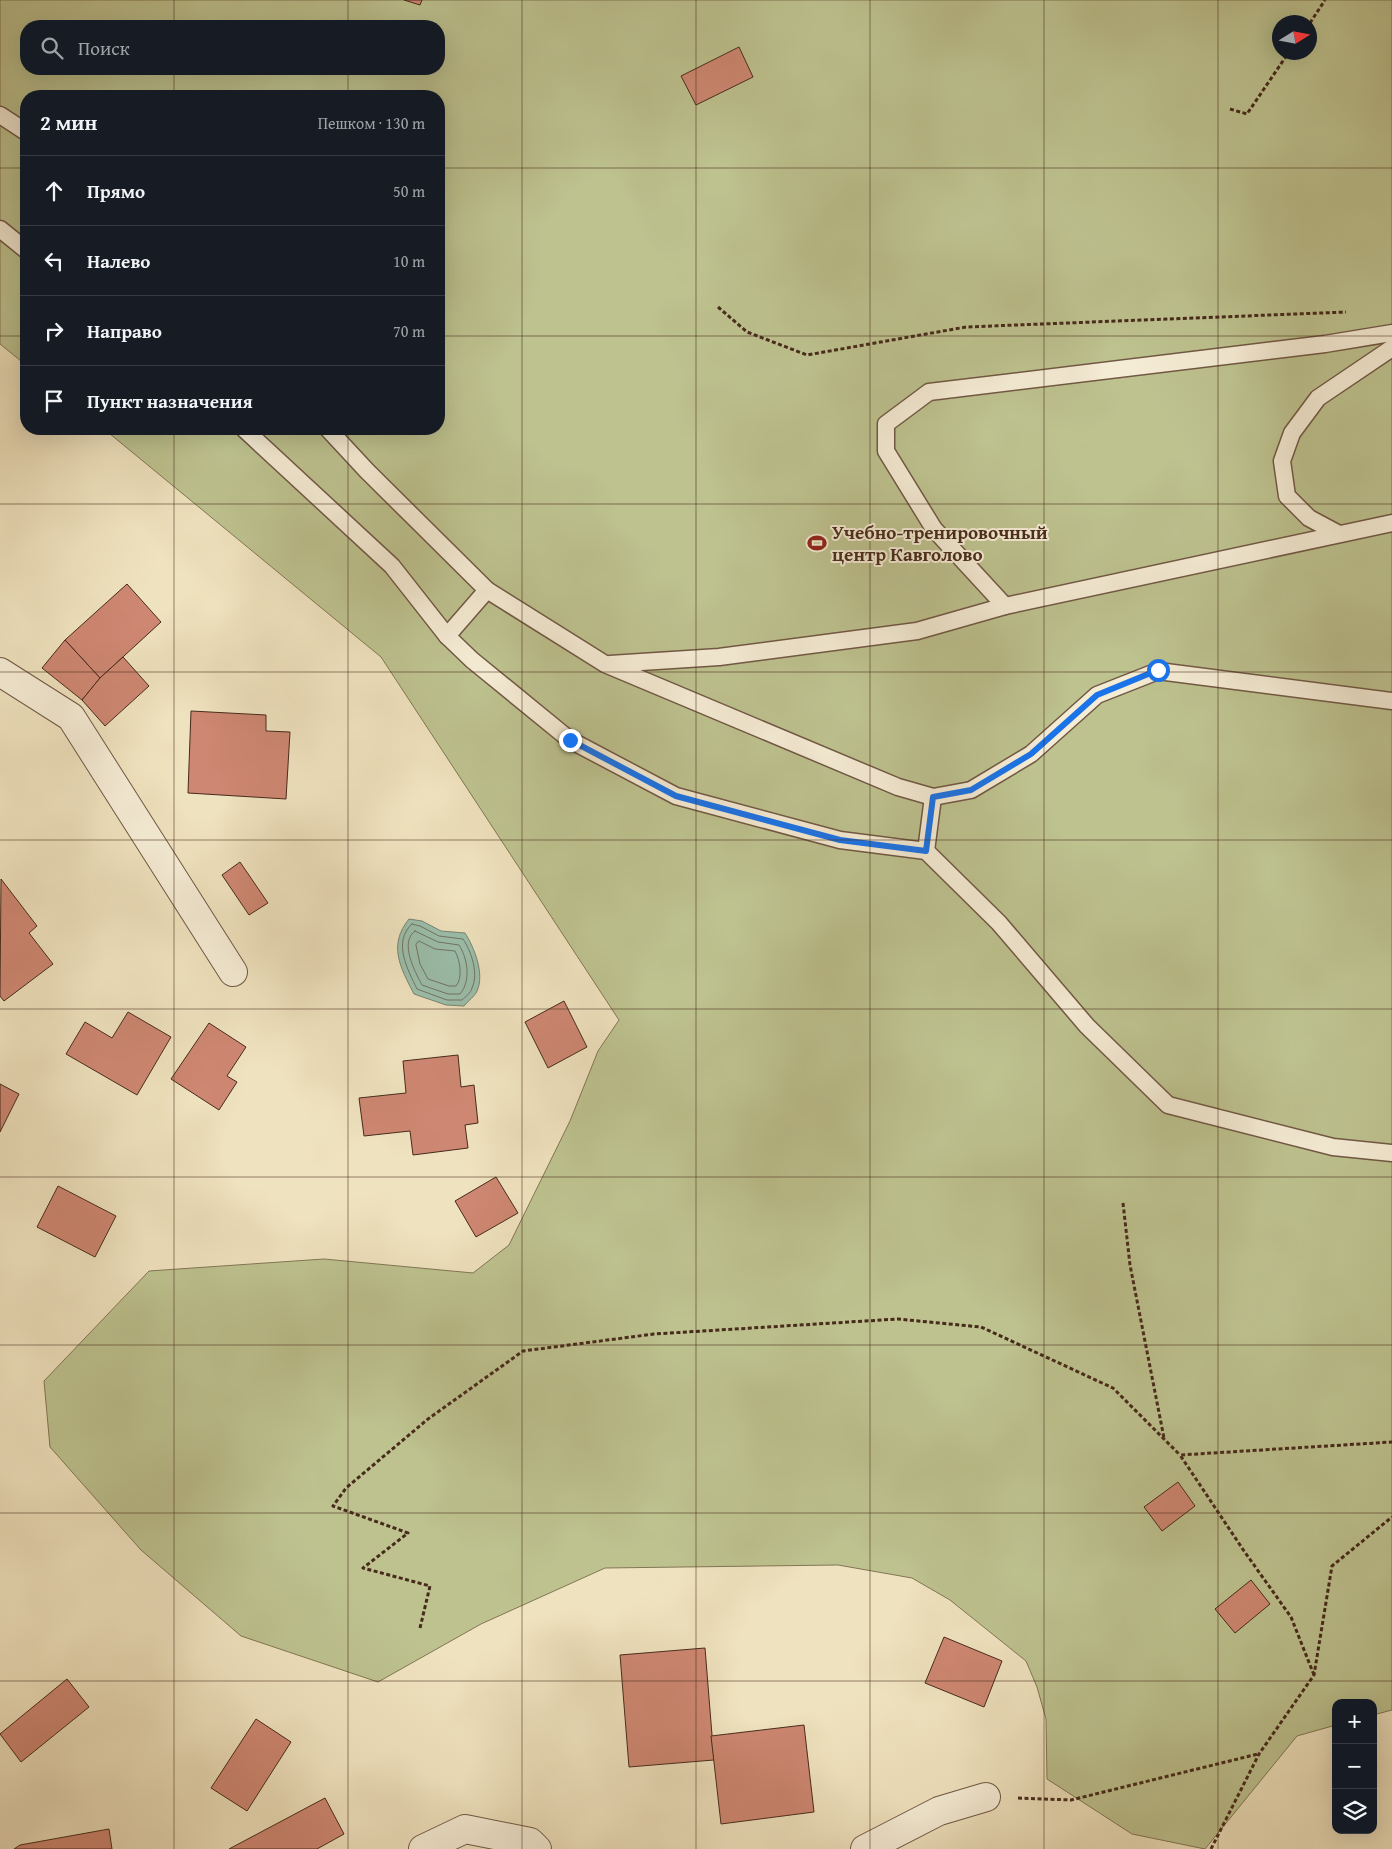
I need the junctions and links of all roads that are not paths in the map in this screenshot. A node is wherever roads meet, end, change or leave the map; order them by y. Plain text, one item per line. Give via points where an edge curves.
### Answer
1 (0, 115) edge
2 (20, 128) edge
3 (0, 229) edge
4 (20, 245) edge
5 (1392, 333) edge
6 (1392, 348) edge
7 (250, 435) edge
8 (334, 435) edge
9 (1392, 522) edge
10 (1339, 534) junction
11 (487, 590) junction
12 (1005, 606) junction
13 (447, 636) junction
14 (605, 664) junction
15 (0, 672) edge
16 (1392, 701) edge
17 (933, 797) junction
18 (926, 851) junction
19 (233, 972) dead end
20 (1392, 1153) edge
21 (986, 1797) road end
22 (423, 1849) edge
23 (538, 1849) edge
24 (865, 1849) edge

1 - 2 lane
3 - 4 lane
5 - 12 lane via 929,392 886,424 886,452 934,529
6 - 10 lane via 1318,398 1292,433 1282,461 1287,496 1309,518
7 - 13 lane via 392,566
8 - 11 lane
9 - 10 lane
10 - 12 lane
11 - 13 lane
11 - 14 lane
12 - 14 lane via 917,631 719,657
13 - 18 lane via 570,740 676,796 840,840
14 - 17 lane via 898,787
15 - 19 street via 71,716
16 - 17 lane via 1158,670 1097,695 1031,754 971,790
17 - 18 lane
18 - 20 lane via 999,923 1088,1026 1168,1105 1333,1147
21 - 24 street via 940,1811
22 - 23 street via 465,1829 530,1842

